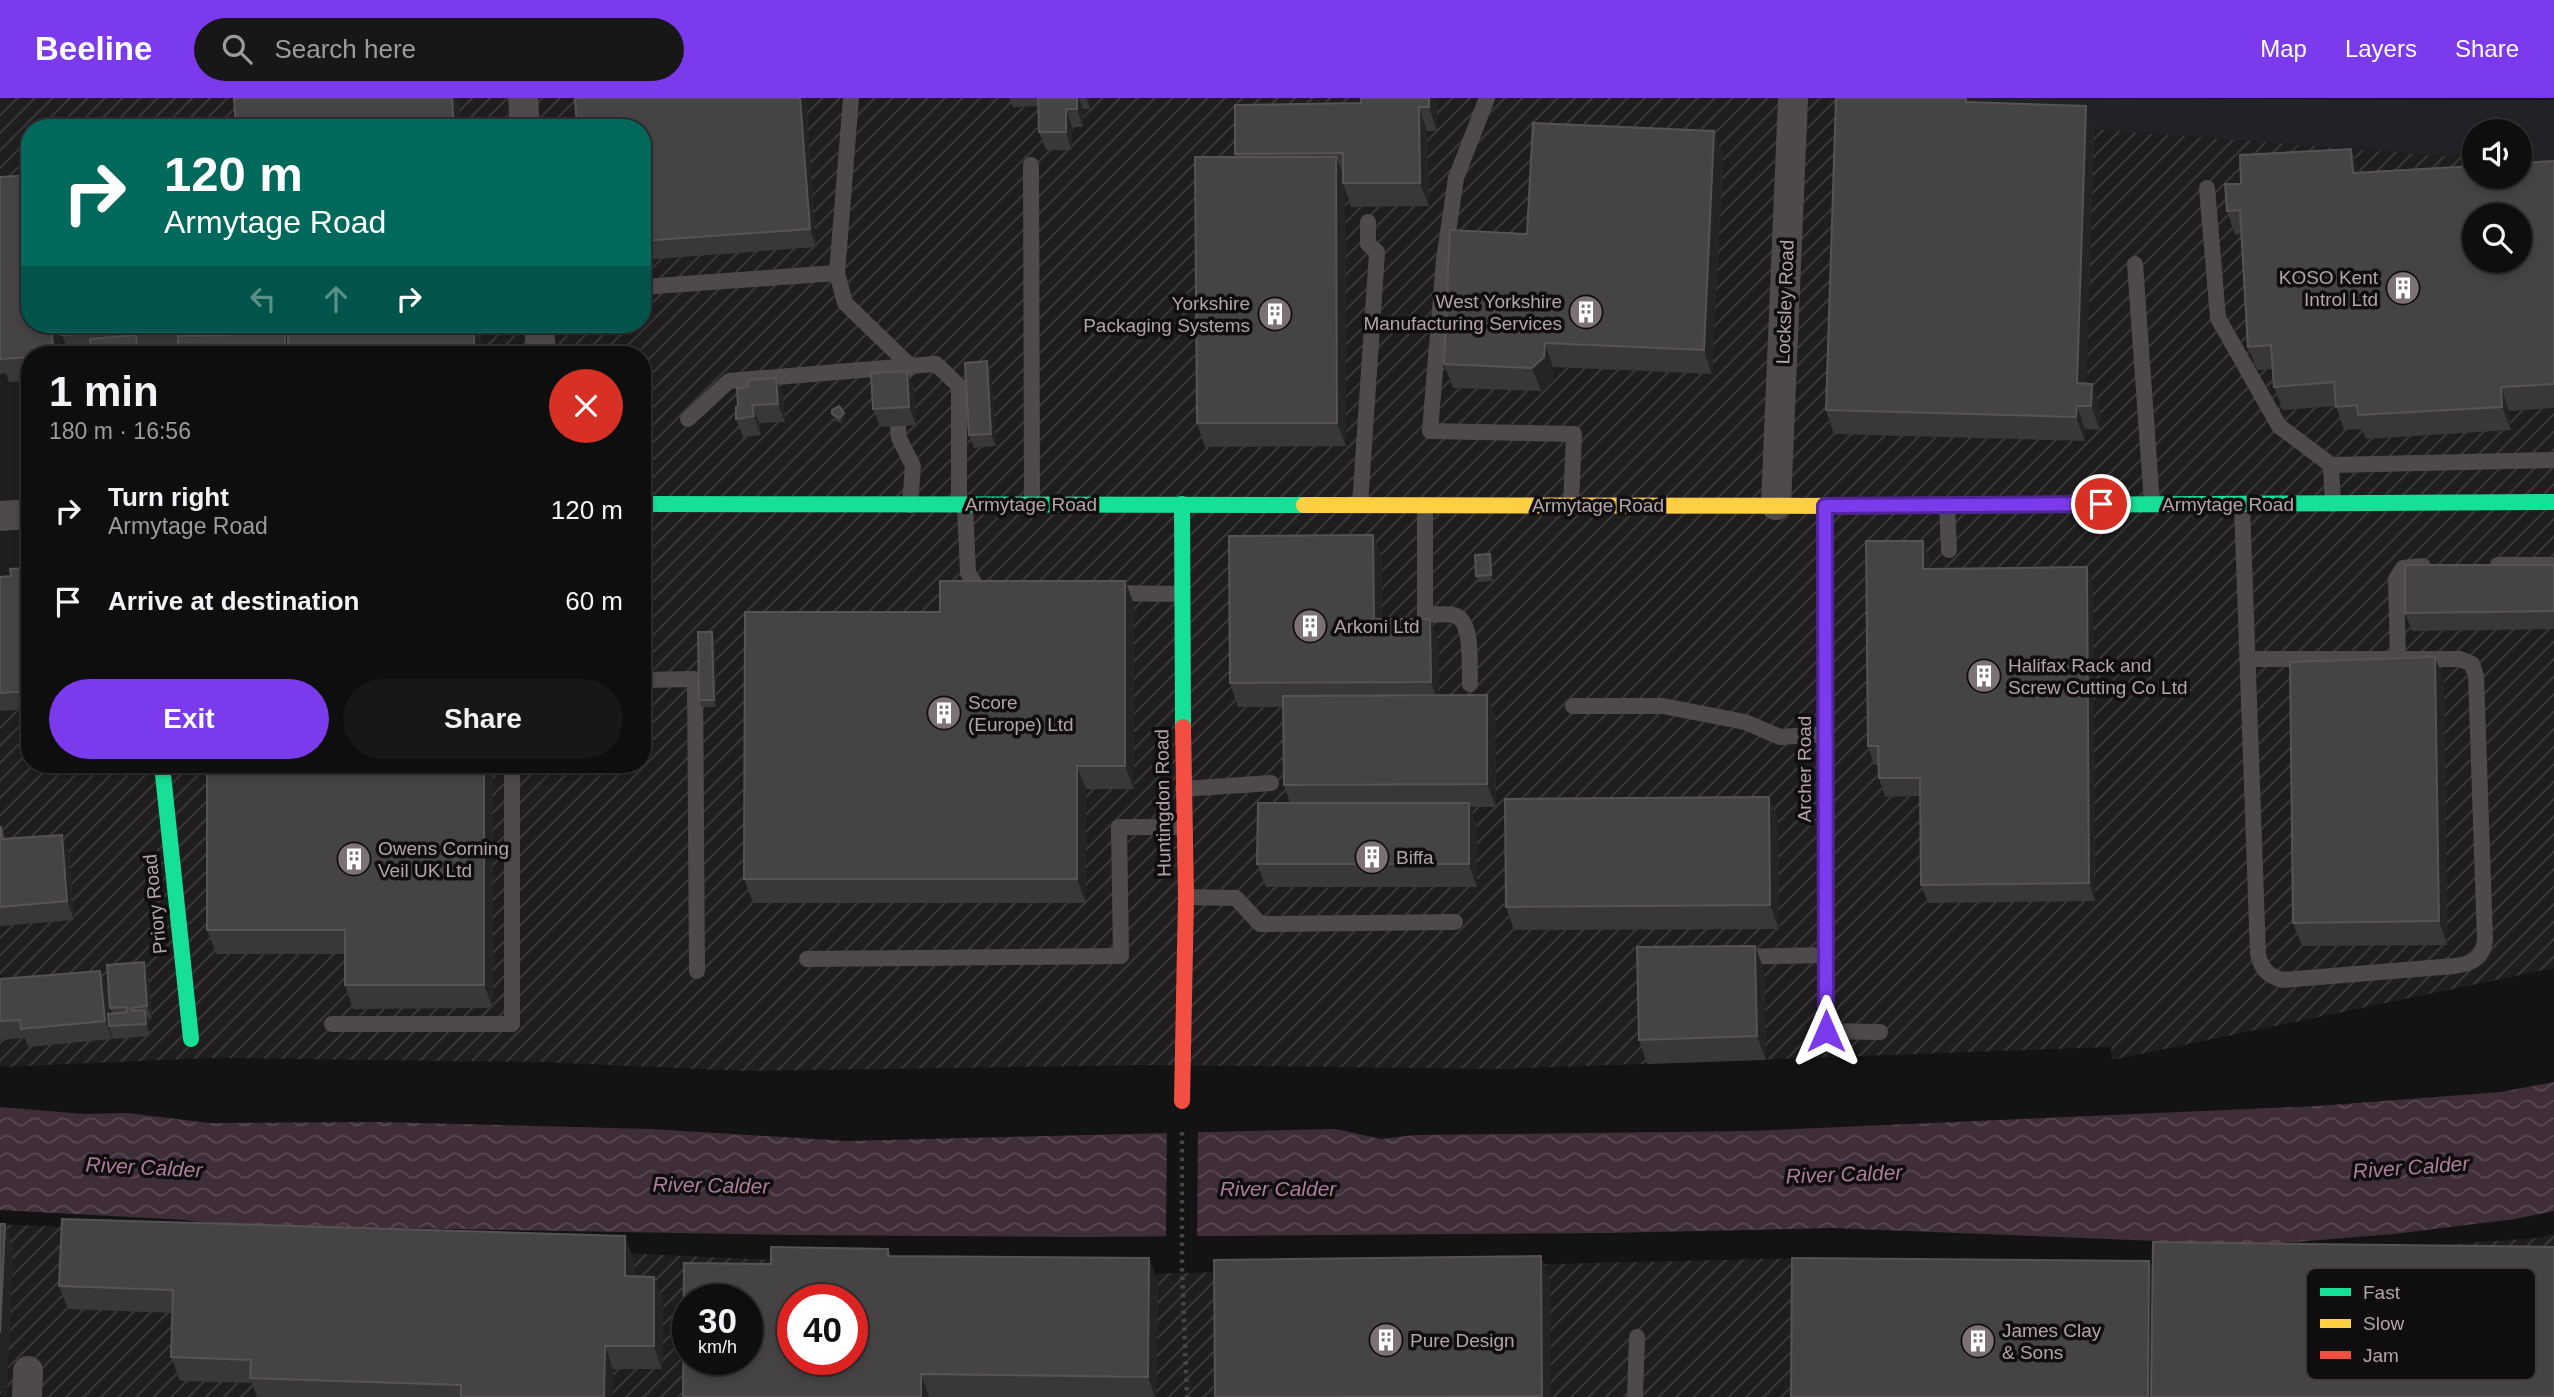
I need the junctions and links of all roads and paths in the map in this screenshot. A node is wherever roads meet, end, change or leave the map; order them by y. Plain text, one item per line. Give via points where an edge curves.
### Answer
1 (523, 98) edge
2 (851, 98) edge
3 (1487, 98) edge
4 (1793, 98) edge
5 (524, 119) edge
6 (1031, 165) dead end
7 (2207, 188) dead end
8 (1368, 222) dead end
9 (2134, 264) dead end
10 (837, 273) junction
11 (651, 286) edge
12 (911, 366) junction
13 (897, 391) edge
14 (688, 419) dead end
15 (898, 426) edge
16 (2554, 460) edge
17 (2331, 465) junction
18 (2554, 502) edge
19 (2152, 503) junction
20 (651, 504) edge
21 (1032, 504) junction
22 (1182, 504) junction
23 (1571, 504) junction
24 (2333, 504) junction
25 (910, 505) junction
26 (962, 505) junction
27 (1360, 505) junction
28 (1424, 505) junction
29 (1947, 505) junction
30 (2242, 505) junction
31 (1776, 506) junction
32 (1825, 506) junction
33 (21, 515) edge
34 (0, 516) edge
35 (1949, 550) dead end
36 (2554, 565) edge
37 (2435, 566) edge
38 (2488, 566) edge
39 (1000, 592) edge
40 (1095, 593) edge
41 (1181, 594) junction
42 (2398, 658) junction
43 (2248, 659) junction
44 (651, 680) edge
45 (1470, 684) dead end
46 (1573, 706) dead end
47 (1825, 734) junction
48 (163, 773) edge
49 (512, 773) edge
50 (1271, 783) dead end
51 (1183, 789) junction
52 (1183, 827) junction
53 (1186, 897) junction
54 (1455, 922) dead end
55 (1826, 955) junction
56 (1715, 958) edge
57 (807, 959) dead end
58 (697, 971) dead end
59 (332, 1024) dead end
60 (1826, 1031) joint
61 (1880, 1032) dead end
62 (191, 1038) dead end
63 (1182, 1101) joint
64 (1637, 1337) dead end
65 (1187, 1397) edge
66 (1635, 1397) edge

1 - 5 street
2 - 10 lane
3 - 23 lane via 1456,178 1444,260 1430,431 1574,434
4 - 31 street, Locksley Road
6 - 21 lane
7 - 17 lane via 2218,318 2279,426
8 - 27 lane via 1368,244 1377,252
9 - 19 lane
10 - 11 lane
10 - 12 lane via 845,303
12 - 13 lane via 896,380
12 - 14 lane via 729,382
12 - 26 lane via 936,364 959,386
15 - 25 lane via 913,466
16 - 17 lane
17 - 24 lane
18 - 24 street, Armytage Road
19 - 29 street, Armytage Road
19 - 30 street, Armytage Road
20 - 25 street, Armytage Road
21 - 22 street, Armytage Road
21 - 26 street, Armytage Road
22 - 27 street, Armytage Road
22 - 41 street, Huntingdon Road
23 - 28 street, Armytage Road
23 - 31 street, Armytage Road
24 - 30 street, Armytage Road
25 - 26 street, Armytage Road
26 - 39 lane via 963,577 980,592
27 - 28 street, Armytage Road
28 - 45 lane via 1424,615 1454,615 1464,623
29 - 32 street, Armytage Road
29 - 35 lane
30 - 43 lane
31 - 32 street, Armytage Road
32 - 47 street, Archer Road
33 - 34 street
36 - 38 lane
37 - 42 lane via 2408,566 2398,575
40 - 41 lane
41 - 51 street, Huntingdon Road
42 - 43 lane
42 - 43 lane via 2460,659 2474,669 2484,951 2466,965 2283,980 2265,972 2258,954
44 - 58 lane via 695,678
46 - 47 lane via 1663,706 1745,723 1780,737
47 - 55 street, Archer Road
48 - 62 street, Priory Road
49 - 59 lane via 512,1024
50 - 51 lane
51 - 52 street, Huntingdon Road
52 - 53 street, Huntingdon Road
52 - 57 lane via 1119,827 1121,956
53 - 54 lane via 1236,898 1260,924
53 - 63 street, Huntingdon Road
55 - 56 lane
55 - 60 street, Archer Road
60 - 61 lane
63 - 65 path
64 - 66 lane

